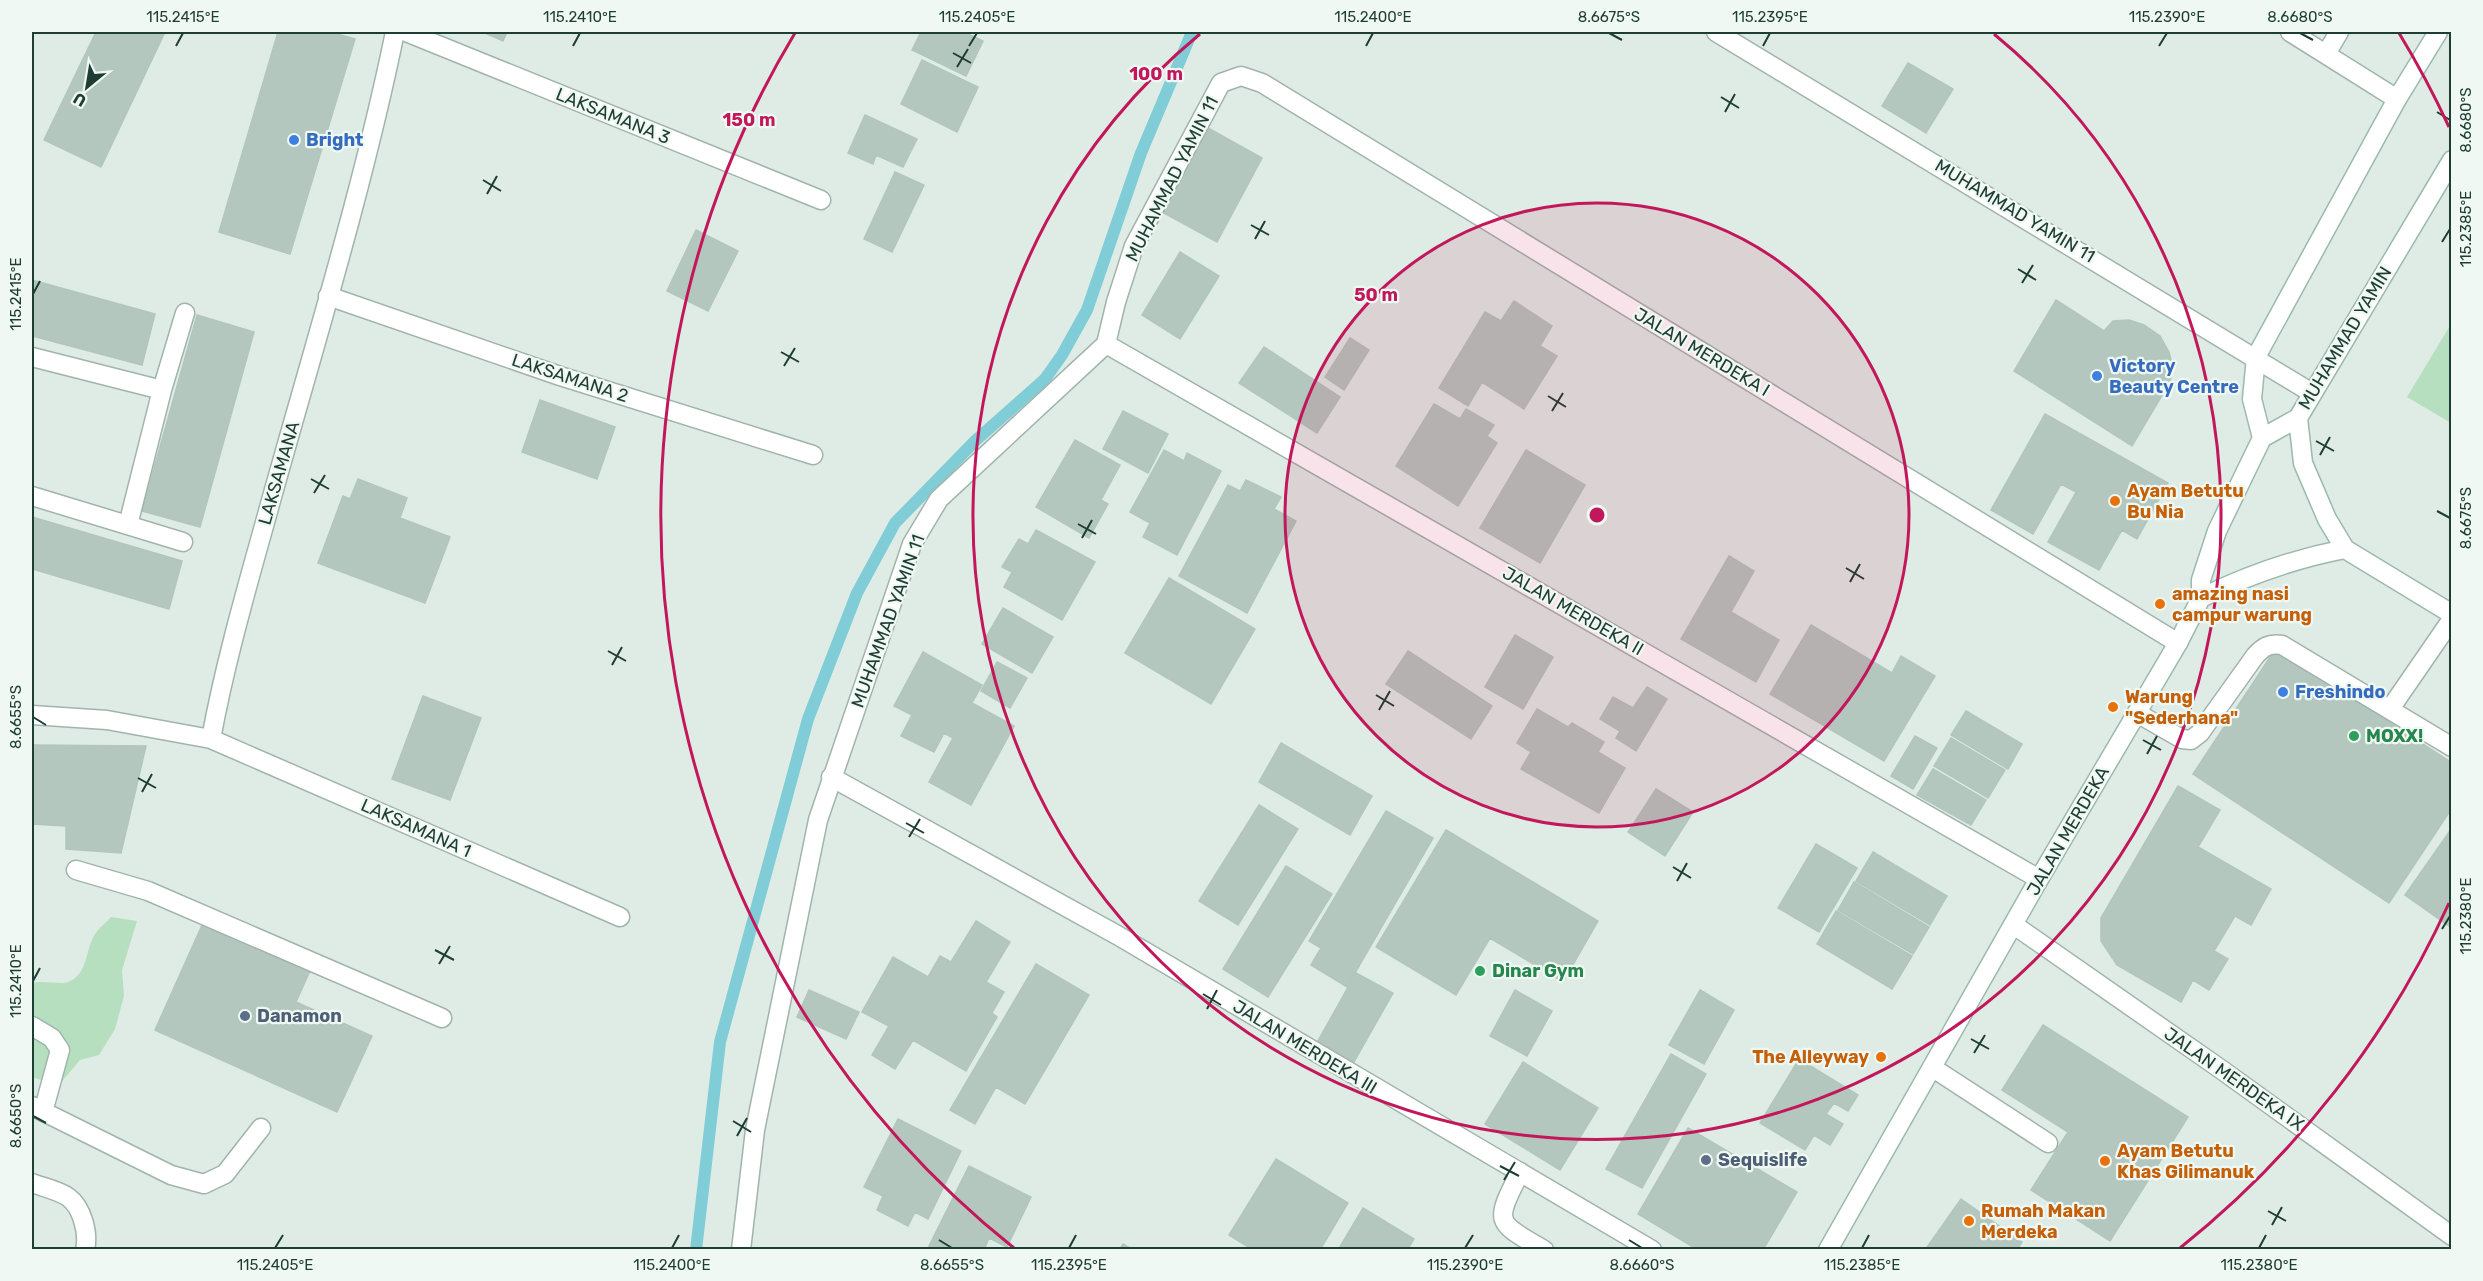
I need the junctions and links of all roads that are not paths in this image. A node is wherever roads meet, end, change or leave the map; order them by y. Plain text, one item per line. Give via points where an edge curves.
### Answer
1 (394, 32) edge
2 (406, 32) edge
3 (1716, 32) edge
4 (2289, 32) edge
5 (2339, 32) edge
6 (2438, 32) edge
7 (2326, 54) junction
8 (1221, 83) joint
9 (2397, 99) junction
10 (2451, 160) edge
11 (821, 200) dead end
12 (328, 296) junction
13 (185, 313) dead end
14 (1106, 344) junction
15 (32, 357) edge
16 (2256, 357) junction
17 (162, 390) junction
18 (2312, 393) junction
19 (2298, 418) junction
20 (2262, 438) junction
21 (813, 455) dead end
22 (32, 496) edge
23 (129, 525) junction
24 (183, 542) dead end
25 (2345, 549) junction
26 (2201, 598) junction
27 (2451, 614) edge
28 (2451, 619) edge
29 (2178, 643) junction
30 (2390, 709) junction
31 (2137, 713) junction
32 (32, 715) edge
33 (211, 739) junction
34 (2451, 747) edge
35 (831, 777) junction
36 (76, 870) dead end
37 (2039, 879) junction
38 (620, 917) dead end
39 (2014, 925) junction
40 (442, 1018) dead end
41 (32, 1026) edge
42 (1934, 1068) junction
43 (37, 1109) edge
44 (261, 1128) dead end
45 (2048, 1143) dead end
46 (1520, 1172) junction
47 (32, 1183) edge
48 (2451, 1236) edge
49 (85, 1250) edge
50 (741, 1250) edge
51 (1544, 1250) edge
52 (1652, 1250) edge
53 (1828, 1250) edge

1 - 12 street, LAKSAMANA
2 - 11 street, LAKSAMANA 3
3 - 16 street, MUHAMMAD YAMIN 11
4 - 7 street
5 - 7 street
6 - 9 street
7 - 9 street
8 - 14 street, MUHAMMAD YAMIN 11 via 1134,246
8 - 29 street, JALAN MERDEKA I via 1241,76 1262,83
9 - 16 street
10 - 18 street, MUHAMMAD YAMIN
12 - 21 street, LAKSAMANA 2 via 560,376
12 - 33 street, LAKSAMANA via 232,642
13 - 17 street
14 - 35 street, MUHAMMAD YAMIN 11 via 939,499 912,544
14 - 37 street, JALAN MERDEKA II
15 - 17 street
16 - 18 street, MUHAMMAD YAMIN 11
16 - 20 street via 2252,399
17 - 23 street
18 - 19 street, MUHAMMAD YAMIN
19 - 20 street
19 - 25 street, MUHAMMAD YAMIN via 2303,463 2327,519
20 - 26 street, JALAN MERDEKA via 2207,557
22 - 23 street
23 - 24 street
25 - 26 street via 2311,555 2246,576
25 - 27 street
26 - 29 street, JALAN MERDEKA
28 - 30 street
29 - 31 street, JALAN MERDEKA
30 - 31 street via 2282,645 2272,644 2254,656 2191,740 2182,740
30 - 34 street
31 - 37 street, JALAN MERDEKA
32 - 33 street via 107,720
33 - 38 street, LAKSAMANA 1
35 - 46 street, JALAN MERDEKA III via 1117,935
35 - 50 street, MUHAMMAD YAMIN 11 via 807,871 755,1130
36 - 40 street via 148,891
37 - 39 street, JALAN MERDEKA
39 - 42 street, JALAN MERDEKA
39 - 48 street, JALAN MERDEKA IX
41 - 43 street via 52,1038 60,1050
42 - 45 street
42 - 53 street, JALAN MERDEKA
43 - 44 street via 171,1175 204,1184 225,1174
46 - 51 street via 1502,1207 1503,1219 1508,1229
46 - 52 street, JALAN MERDEKA III
47 - 49 street via 68,1197 83,1218

